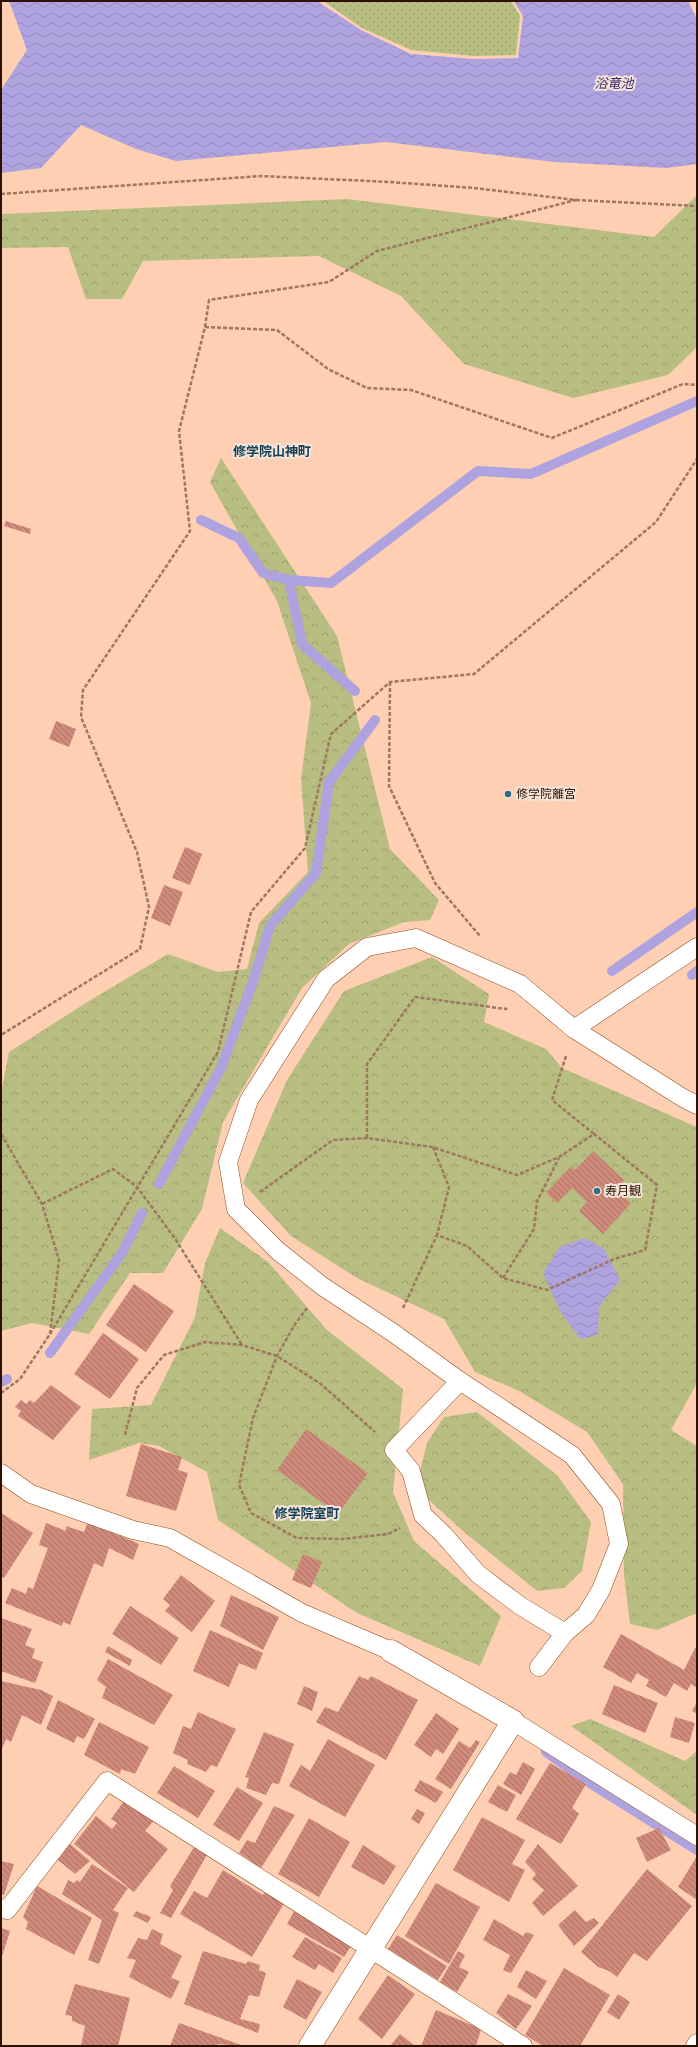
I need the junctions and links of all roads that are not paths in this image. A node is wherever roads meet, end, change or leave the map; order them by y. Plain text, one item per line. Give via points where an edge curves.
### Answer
1 (697, 947) edge
2 (574, 1029) junction
3 (697, 1105) edge
4 (460, 1381) junction
5 (1, 1473) edge
6 (565, 1633) junction
7 (391, 1651) joint
8 (539, 1667) dead end
9 (513, 1721) junction
10 (697, 1836) edge
11 (1, 1908) edge
12 (370, 1950) junction
13 (697, 2043) edge
14 (310, 2046) edge
15 (523, 2046) edge
16 (695, 2046) edge

1 - 2 lane
2 - 3 lane
2 - 4 lane via 520,984 416,938 367,947 326,979 249,1100 228,1162 236,1209 278,1251 322,1286
4 - 6 lane via 572,1455 611,1504 619,1544 602,1590 586,1615
4 - 6 lane via 394,1450 411,1471 423,1515 478,1574 519,1605
5 - 7 lane via 31,1494 133,1530 170,1538 302,1613
6 - 8 lane
7 - 9 street
9 - 10 lane
9 - 12 street
11 - 12 lane via 7,1910 107,1781
12 - 14 street
12 - 15 lane
13 - 16 lane

